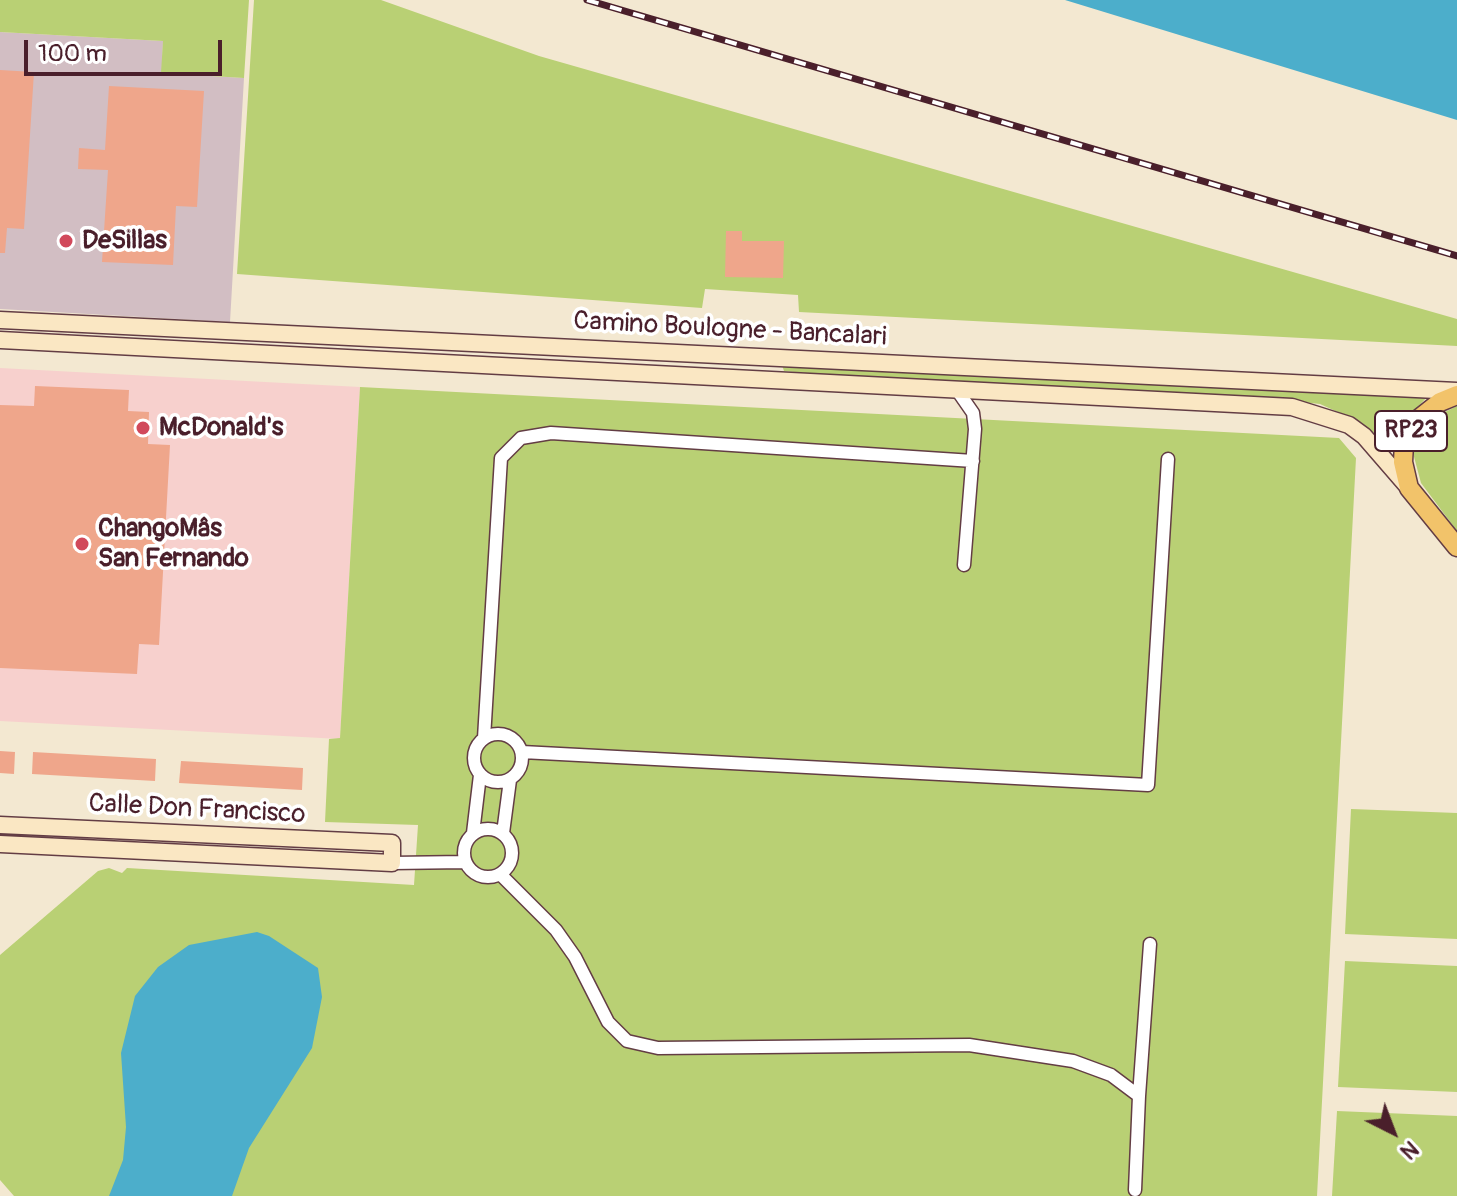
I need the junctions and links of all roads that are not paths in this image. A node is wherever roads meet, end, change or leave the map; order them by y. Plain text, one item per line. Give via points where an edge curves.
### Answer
1 (0, 320) edge
2 (0, 340) edge
3 (957, 390) junction
4 (1457, 393) edge
5 (1168, 459) dead end
6 (973, 461) junction
7 (1409, 488) junction
8 (1457, 547) edge
9 (964, 565) dead end
10 (484, 738) junction
11 (522, 752) junction
12 (480, 775) junction
13 (510, 780) junction
14 (0, 825) edge
15 (473, 833) junction
16 (503, 833) junction
17 (0, 844) edge
18 (465, 862) junction
19 (392, 863) junction
20 (500, 874) junction
21 (1150, 944) dead end
22 (1139, 1096) junction
23 (1135, 1190) dead end

1 - 4 main road, Camino Boulogne - Bancalari
2 - 3 main road, Camino Boulogne - Bancalari
3 - 6 street via 973,413
3 - 7 main road, Camino Boulogne - Bancalari via 1292,407 1349,425
4 - 7 main road, RP23 via 1416,421 1404,444
5 - 11 street via 1148,785
6 - 9 street
6 - 10 street via 551,433 521,438 501,458
7 - 8 main road, RP23
10 - 11 street via 507,735
10 - 12 street via 475,751
11 - 13 street via 521,768
12 - 13 street via 494,783
12 - 15 street
13 - 16 street
14 - 19 main road, Calle Don Francisco via 392,843
15 - 16 street via 488,828
15 - 18 street via 464,846
16 - 20 street via 512,854
17 - 19 main road, Calle Don Francisco
18 - 19 street
18 - 20 street via 483,877
20 - 22 street via 556,930 608,1022 640,1046 990,1047 1073,1061 1111,1075
21 - 22 street
22 - 23 street

